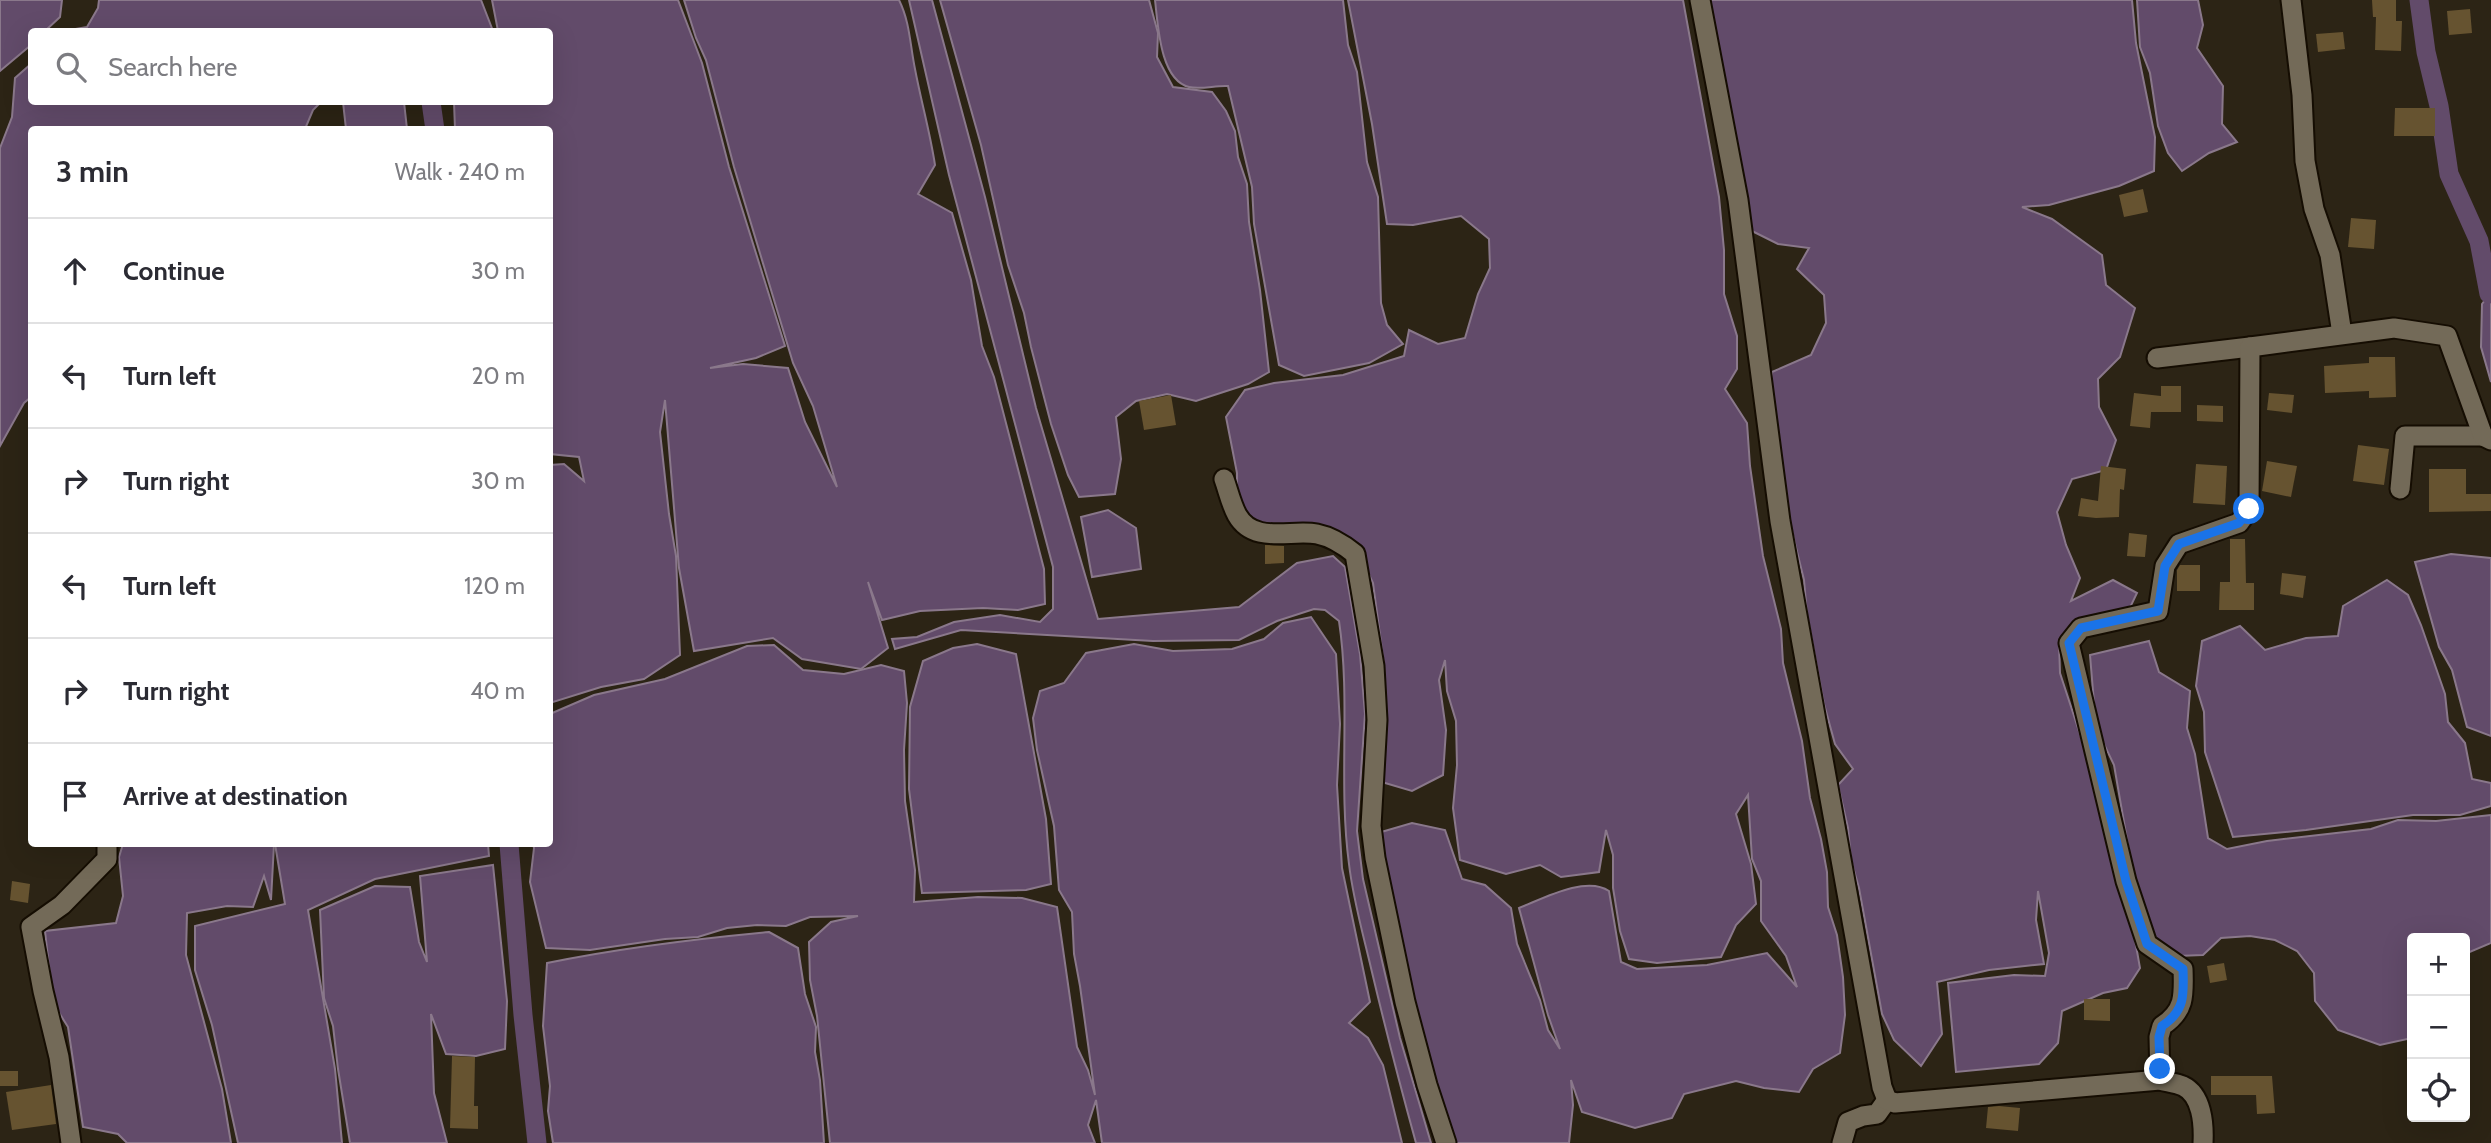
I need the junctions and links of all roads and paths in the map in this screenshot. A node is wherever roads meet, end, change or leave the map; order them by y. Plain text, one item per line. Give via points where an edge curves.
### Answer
1 (1700, 0) edge
2 (2291, 0) edge
3 (2342, 334) junction
4 (2250, 347) junction
5 (2157, 358) dead end
6 (2487, 438) edge
7 (1224, 479) dead end
8 (2400, 489) dead end
9 (107, 847) edge
10 (2160, 1080) junction
11 (1887, 1100) junction
12 (71, 1143) edge
13 (1446, 1143) edge
14 (1842, 1143) edge
15 (2203, 1143) edge

1 - 11 street via 1738,200 1782,535
2 - 3 street via 2305,161 2314,209 2330,255
3 - 4 street
3 - 6 street via 2394,328 2448,336
4 - 5 street
4 - 10 street via 2249,509 2239,523 2179,544 2165,566 2158,611 2081,628 2069,643 2126,881 2147,944 2183,969 2180,1007 2162,1026 2159,1037
6 - 8 street via 2405,436
7 - 13 street via 1237,516 1245,524 1266,534 1317,534 1355,554 1374,666 1377,720 1371,827 1375,858 1405,1002
9 - 12 street via 107,859 62,905 31,927 59,1057
10 - 11 street via 1895,1103
10 - 15 street via 2183,1086 2196,1096
11 - 14 street via 1877,1114 1848,1122

